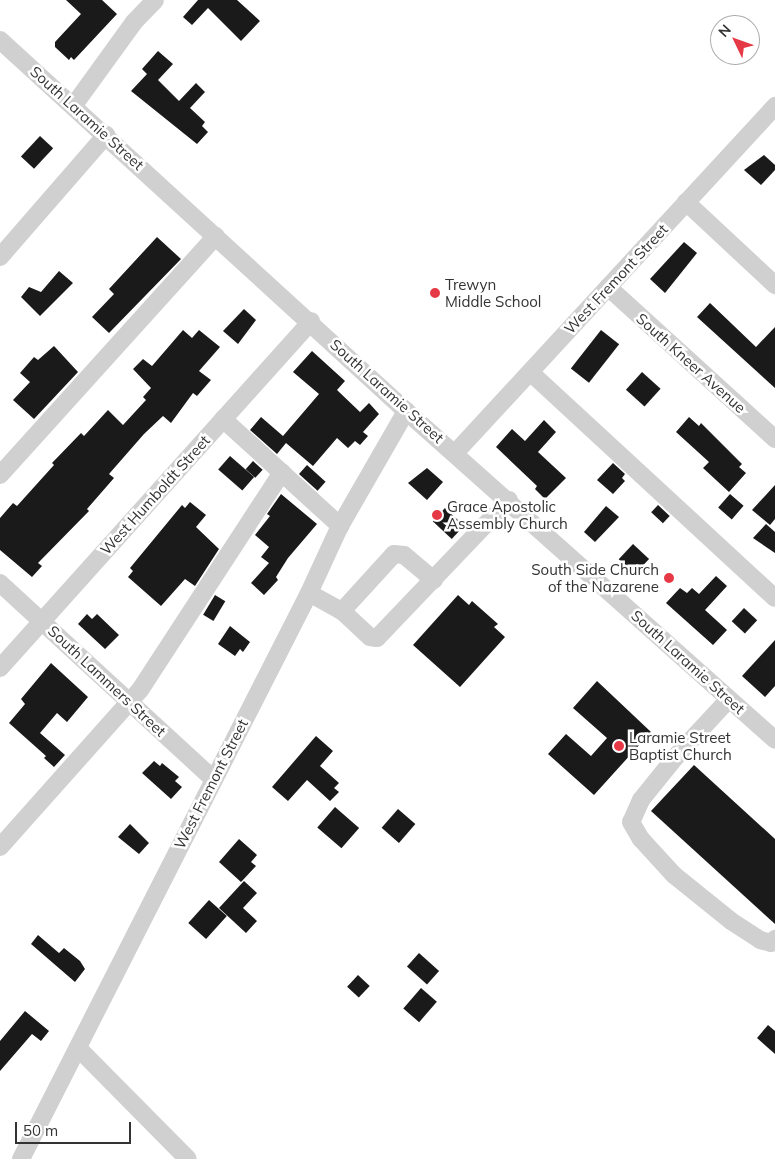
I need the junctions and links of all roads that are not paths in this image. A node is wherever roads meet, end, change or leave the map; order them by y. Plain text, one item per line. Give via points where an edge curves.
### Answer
1 (155, 0) edge
2 (0, 40) edge
3 (74, 105) junction
4 (774, 110) edge
5 (106, 135) junction
6 (686, 202) junction
7 (216, 236) junction
8 (0, 257) edge
9 (775, 285) edge
10 (608, 287) junction
11 (311, 321) junction
12 (530, 372) junction
13 (406, 411) junction
14 (223, 419) junction
15 (775, 439) edge
16 (456, 452) junction
17 (282, 472) junction
18 (0, 476) edge
19 (509, 500) junction
20 (340, 526) junction
21 (434, 580) junction
22 (0, 583) edge
23 (309, 593) junction
24 (775, 598) edge
25 (342, 612) junction
26 (42, 621) junction
27 (0, 668) edge
28 (729, 699) junction
29 (130, 702) junction
30 (772, 731) edge
31 (213, 779) junction
32 (0, 847) edge
33 (775, 939) edge
34 (78, 1048) junction
35 (21, 1159) edge
36 (188, 1159) edge

1 - 3 street via 134,22
2 - 3 street, South Laramie Street
3 - 5 street, South Laramie Street
4 - 6 street, West Fremont Street
5 - 7 street, South Laramie Street
5 - 8 street
6 - 9 street
6 - 10 street, West Fremont Street
7 - 11 street, South Laramie Street
7 - 18 street
10 - 12 street, West Fremont Street
10 - 15 street, South Kneer Avenue
11 - 13 street, South Laramie Street
11 - 14 street, West Humboldt Street
12 - 16 street, West Fremont Street
12 - 24 street
13 - 16 street, South Laramie Street
13 - 20 street, West Fremont Street
14 - 17 street
14 - 26 street, West Humboldt Street
16 - 19 street, South Laramie Street
17 - 20 street
17 - 29 street
19 - 21 street
19 - 28 street, South Laramie Street
20 - 23 street, West Fremont Street
21 - 25 street via 377,638 370,637
21 - 25 street via 404,555 394,554
22 - 26 street, South Lammers Street
23 - 25 street
23 - 31 street, West Fremont Street
26 - 27 street, West Humboldt Street
26 - 29 street, South Lammers Street
28 - 30 street, South Laramie Street
28 - 33 street via 659,777 641,800 632,822 641,839 674,875 724,916 760,940 771,943
29 - 31 street, South Lammers Street
29 - 32 street
31 - 34 street, West Fremont Street
34 - 35 street, West Fremont Street
34 - 36 street

